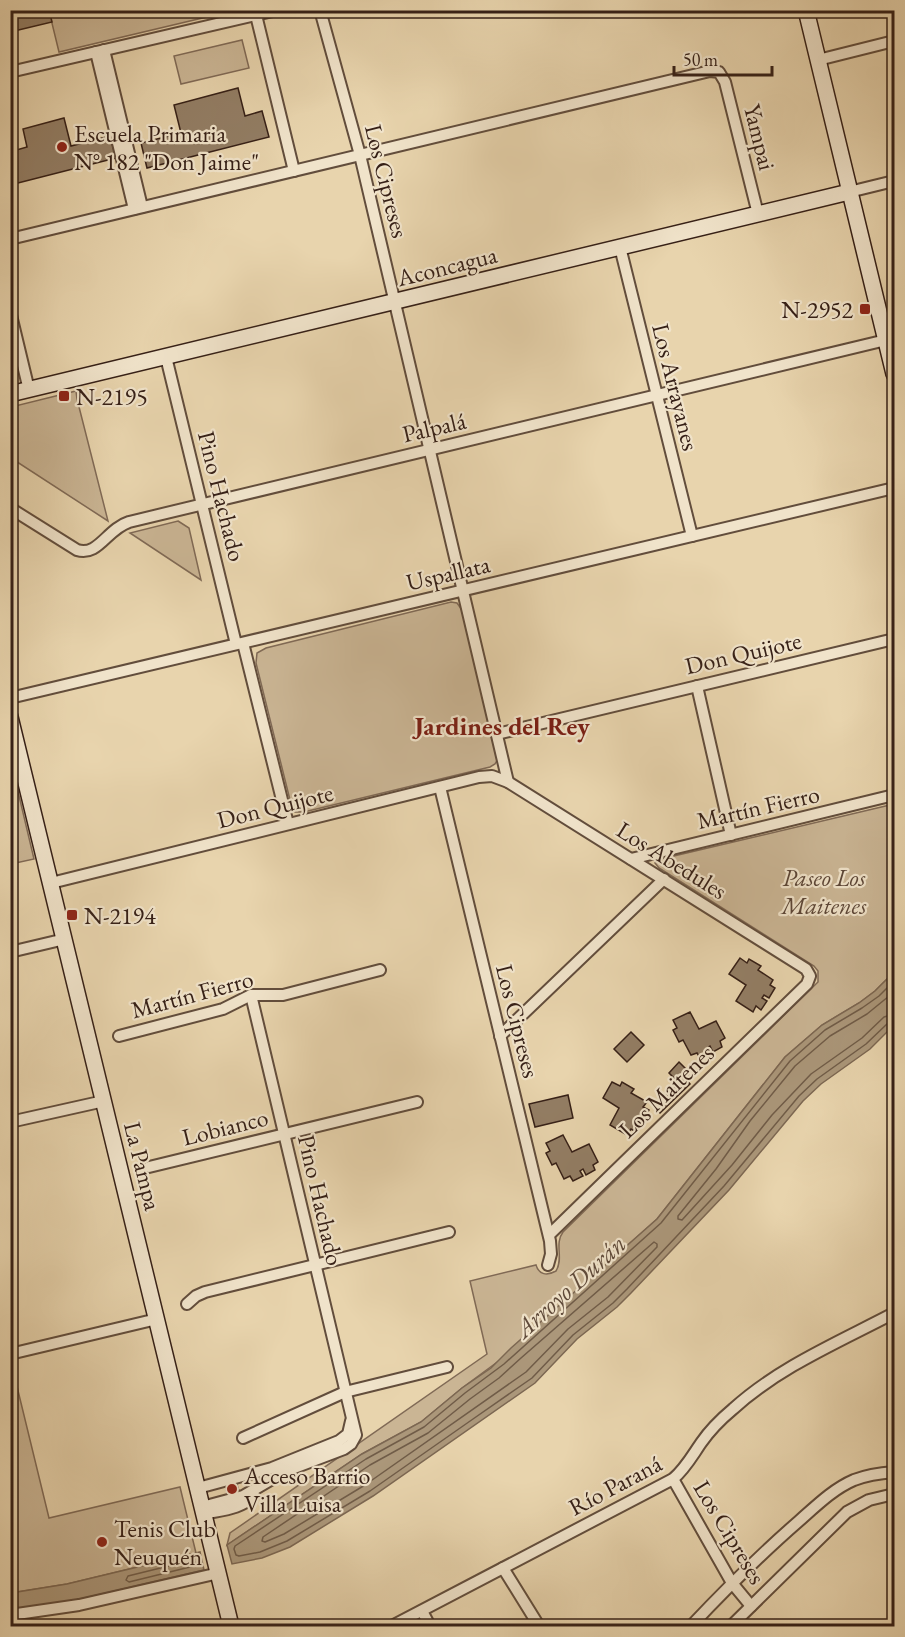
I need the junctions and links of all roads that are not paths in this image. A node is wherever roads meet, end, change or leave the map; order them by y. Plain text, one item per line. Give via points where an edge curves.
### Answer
1 (277, 10) edge
2 (320, 10) edge
3 (806, 10) edge
4 (256, 15) junction
5 (894, 41) edge
6 (100, 51) junction
7 (818, 60) junction
8 (10, 72) edge
9 (360, 155) junction
10 (294, 171) junction
11 (894, 181) edge
12 (849, 192) junction
13 (138, 208) junction
14 (758, 214) junction
15 (10, 239) edge
16 (620, 248) junction
17 (395, 302) junction
18 (10, 311) edge
19 (889, 344) edge
20 (166, 357) junction
21 (894, 374) edge
22 (29, 390) junction
23 (10, 394) edge
24 (657, 395) junction
25 (430, 450) junction
26 (894, 488) edge
27 (202, 504) junction
28 (10, 508) edge
29 (692, 536) junction
30 (463, 591) junction
31 (894, 639) edge
32 (240, 644) junction
33 (698, 686) junction
34 (10, 698) edge
35 (10, 717) edge
36 (497, 734) junction
37 (508, 782) junction
38 (440, 787) junction
39 (894, 795) edge
40 (288, 824) junction
41 (731, 835) junction
42 (631, 859) junction
43 (663, 879) junction
44 (51, 883) junction
45 (64, 939) junction
46 (10, 952) edge
47 (380, 970) dead end
48 (810, 975) joint
49 (251, 995) junction
50 (119, 1036) dead end
51 (500, 1036) junction
52 (104, 1101) junction
53 (417, 1102) dead end
54 (10, 1122) edge
55 (284, 1134) junction
56 (149, 1167) dead end
57 (449, 1232) dead end
58 (549, 1234) junction
59 (315, 1265) junction
60 (548, 1265) dead end
61 (186, 1304) dead end
62 (894, 1313) edge
63 (157, 1319) junction
64 (10, 1354) edge
65 (447, 1367) dead end
66 (345, 1392) junction
67 (351, 1414) junction
68 (243, 1438) dead end
69 (894, 1472) edge
70 (673, 1479) junction
71 (198, 1488) junction
72 (894, 1494) edge
73 (203, 1510) junction
74 (503, 1568) junction
75 (219, 1573) junction
76 (732, 1583) junction
77 (751, 1606) junction
78 (422, 1611) junction
79 (10, 1615) edge
80 (231, 1626) edge
81 (392, 1626) edge
82 (430, 1626) edge
83 (539, 1626) edge
84 (691, 1626) edge
85 (731, 1626) edge

1 - 4 street
2 - 9 street, Los Cipreses
3 - 7 street
4 - 6 street
4 - 10 street
5 - 7 street
6 - 8 street
6 - 13 street
7 - 12 street
9 - 10 street
9 - 14 street, Yampai via 719,72 725,82
9 - 17 street, Los Cipreses
10 - 13 street
11 - 12 street, Aconcagua
12 - 14 street, Aconcagua
12 - 19 street
13 - 15 street
14 - 16 street, Aconcagua
16 - 17 street, Aconcagua
16 - 24 street, Los Arrayanes
17 - 20 street, Aconcagua
17 - 25 street, Los Cipreses
18 - 22 street
19 - 21 street
19 - 24 street, Palpalá
20 - 22 street, Aconcagua
20 - 27 street, Pino Hachado
22 - 23 street, Aconcagua
24 - 25 street, Palpalá
24 - 29 street, Los Arrayanes
25 - 27 street, Palpalá
25 - 30 street, Los Cipreses
26 - 29 street, Uspallata
27 - 28 street, Palpalá via 124,524 86,552
27 - 32 street, Pino Hachado
29 - 30 street, Uspallata
30 - 32 street, Uspallata
30 - 36 street, Los Cipreses
31 - 33 street, Don Quijote
32 - 34 street, Uspallata
32 - 40 street, Pino Hachado
33 - 36 street, Don Quijote
33 - 41 street
35 - 44 street, La Pampa
36 - 37 street, Los Cipreses
37 - 38 street, Don Quijote via 486,776
37 - 42 street, Los Abedules
38 - 40 street, Don Quijote
38 - 51 street, Los Cipreses
39 - 41 street, Martín Fierro
40 - 44 street, Don Quijote
41 - 42 street, Martín Fierro
42 - 43 street, Los Abedules
43 - 48 street, Los Abedules via 804,967
43 - 51 street
44 - 45 street, La Pampa
45 - 46 street
45 - 52 street, La Pampa
47 - 49 street, Martín Fierro via 283,994
48 - 58 street, Los Maitenes via 807,984
49 - 50 street, Martín Fierro via 223,1009
49 - 55 street, Pino Hachado
51 - 58 street, Los Cipreses
52 - 54 street
52 - 63 street, La Pampa
53 - 55 street, Lobianco
55 - 56 street, Lobianco
55 - 59 street, Pino Hachado
57 - 59 street
58 - 60 street, Los Cipreses via 552,1250
59 - 61 street via 205,1292
59 - 66 street, Pino Hachado
62 - 70 street, Río Paraná via 790,1367 757,1389 709,1432
63 - 64 street
63 - 71 street, La Pampa
65 - 66 street
66 - 67 street, Pino Hachado
66 - 68 street
67 - 71 street via 350,1430 339,1441 272,1468
67 - 73 street, Pino Hachado via 355,1439 344,1449 286,1471 230,1504
69 - 76 street via 854,1480 834,1492
70 - 74 street, Río Paraná
70 - 76 street, Los Cipreses
71 - 73 street, La Pampa
72 - 77 street via 869,1500 847,1512
73 - 75 street, La Pampa
74 - 78 street, Río Paraná
74 - 83 street
75 - 79 street via 79,1605
75 - 80 street, La Pampa
76 - 77 street, Los Cipreses
76 - 84 street
77 - 85 street
78 - 81 street, Río Paraná
78 - 82 street

